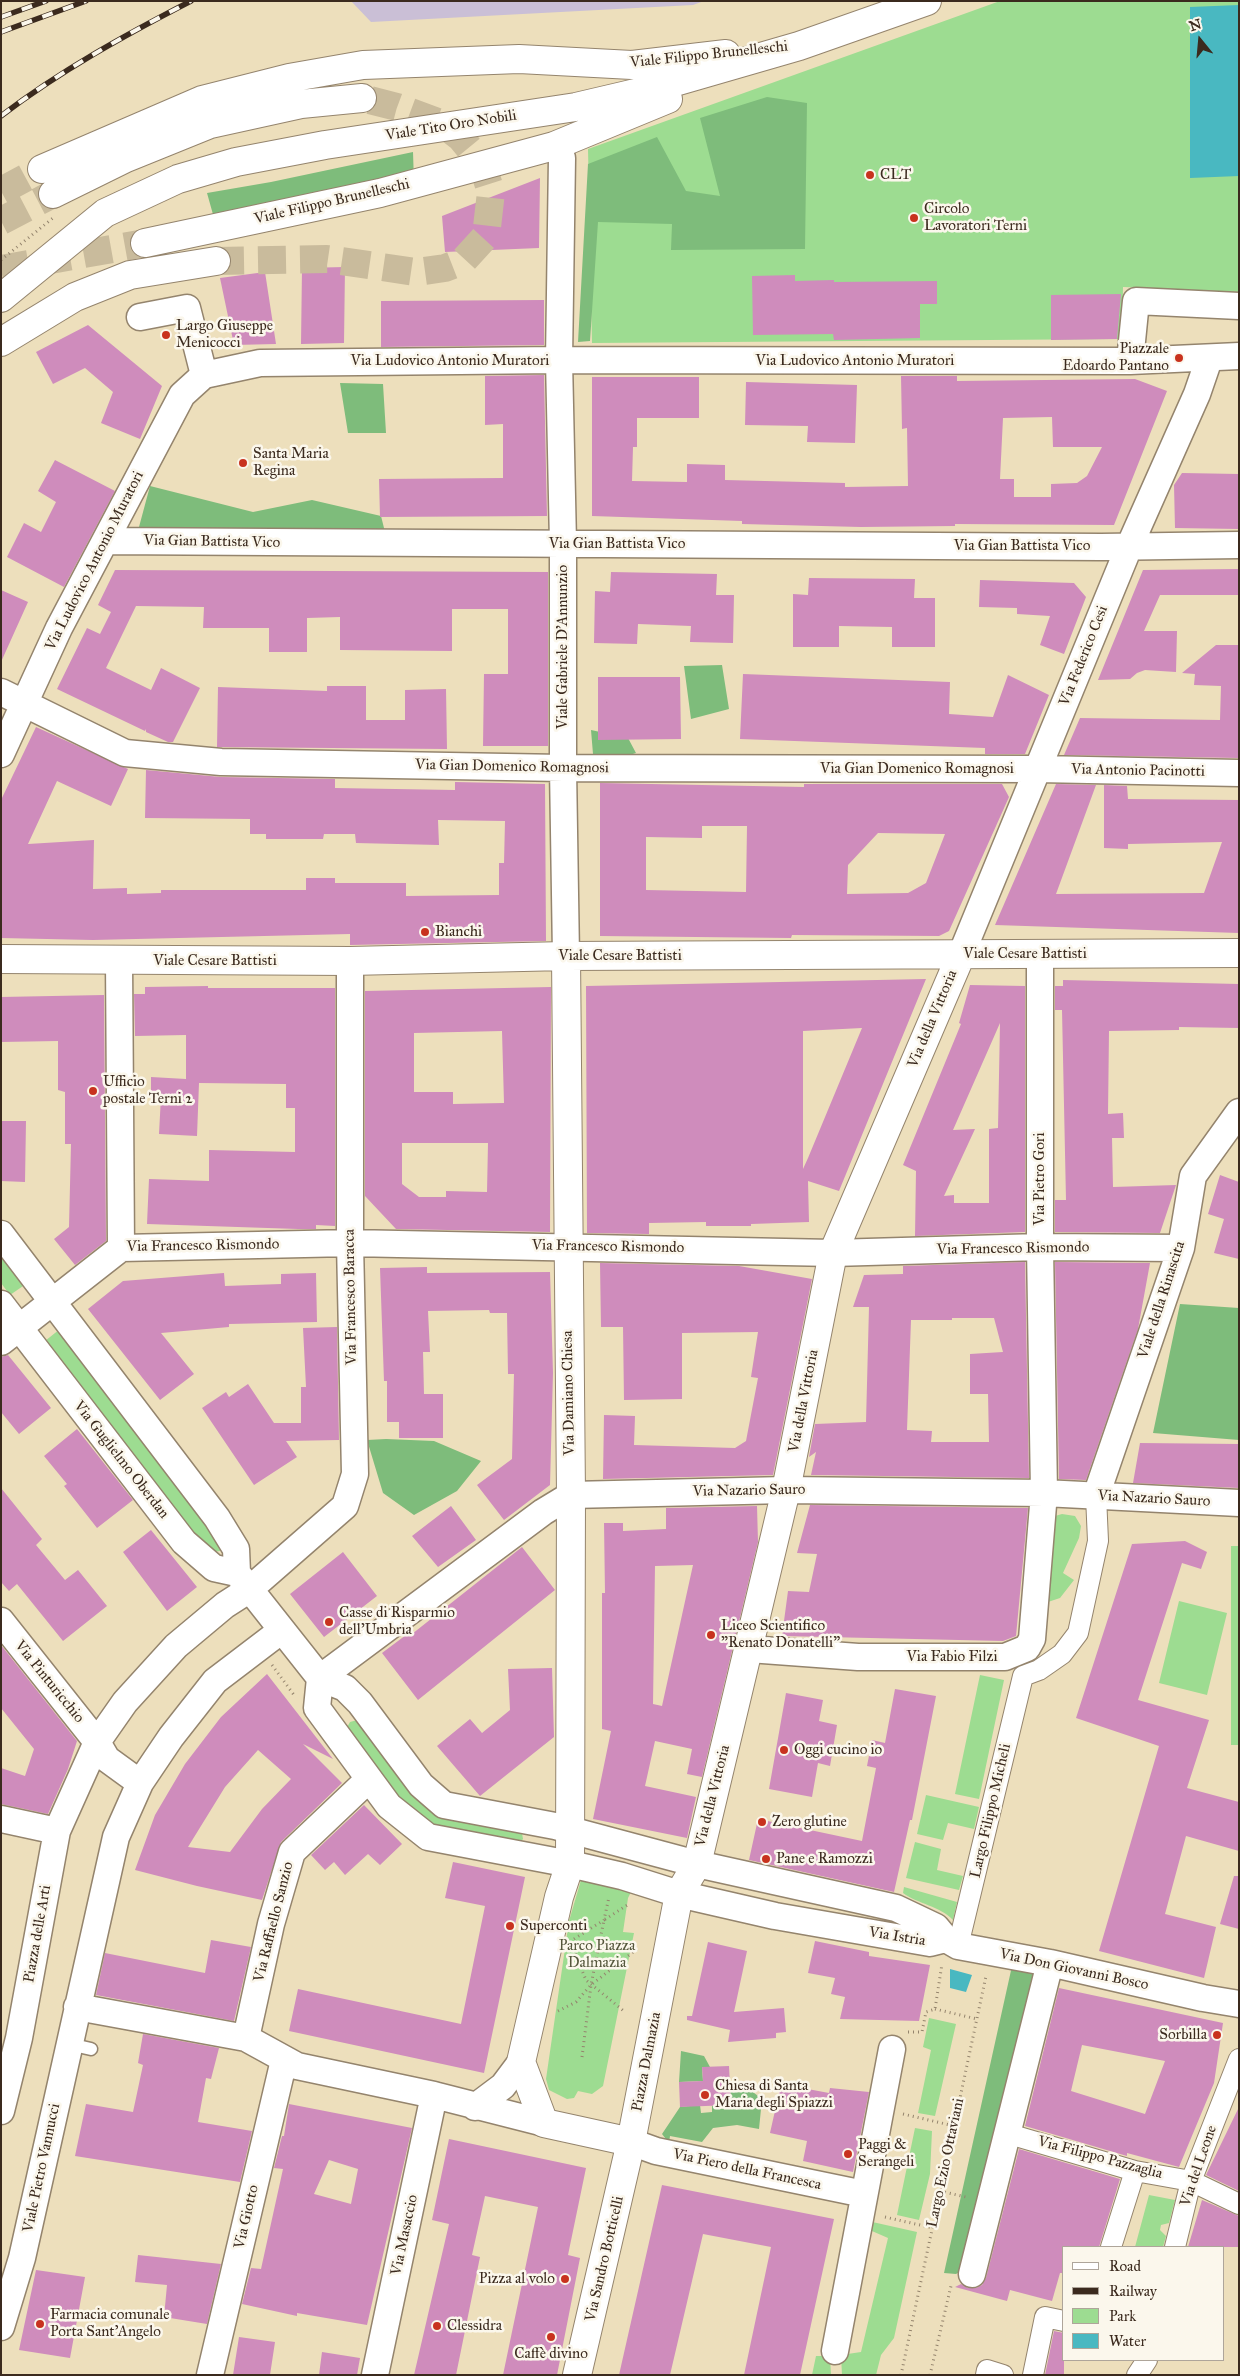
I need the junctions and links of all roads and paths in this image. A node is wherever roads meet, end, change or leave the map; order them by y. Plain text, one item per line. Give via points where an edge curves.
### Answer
1 (926, 1) edge
2 (799, 46) junction
3 (362, 98) tunnel mouth
4 (562, 158) dead end
5 (42, 169) tunnel mouth
6 (53, 194) tunnel mouth
7 (145, 243) tunnel mouth
8 (216, 261) tunnel mouth
9 (1, 298) edge
10 (1239, 306) edge
11 (140, 317) dead end
12 (1, 342) edge
13 (1239, 356) edge
14 (1209, 359) junction
15 (559, 360) junction
16 (1130, 361) junction
17 (204, 375) junction
18 (105, 541) junction
19 (563, 544) junction
20 (1239, 545) edge
21 (1129, 547) junction
22 (1, 692) edge
23 (25, 704) junction
24 (1, 754) edge
25 (563, 768) junction
26 (1038, 769) junction
27 (1239, 773) edge
28 (1239, 953) edge
29 (1040, 954) junction
30 (961, 955) junction
31 (566, 956) junction
32 (1, 959) edge
33 (350, 961) junction
34 (119, 962) junction
35 (1239, 1112) edge
36 (1, 1234) edge
37 (350, 1243) junction
38 (567, 1246) junction
39 (1040, 1247) junction
40 (120, 1248) junction
41 (1181, 1248) junction
42 (833, 1253) junction
43 (54, 1301) junction
44 (1, 1304) edge
45 (10, 1335) edge
46 (786, 1490) junction
47 (1044, 1493) junction
48 (571, 1494) junction
49 (1096, 1496) junction
50 (1239, 1503) edge
51 (244, 1581) junction
52 (1, 1621) edge
53 (282, 1630) junction
54 (1027, 1648) junction
55 (749, 1649) junction
56 (1023, 1676) junction
57 (320, 1678) junction
58 (97, 1742) junction
59 (369, 1779) junction
60 (140, 1783) junction
61 (1, 1819) edge
62 (568, 1830) junction
63 (57, 1831) junction
64 (570, 1864) junction
65 (697, 1864) junction
66 (679, 1894) junction
67 (609, 1896) dead end
68 (634, 1901) dead end
69 (604, 1920) junction
70 (637, 1949) dead end
71 (948, 1949) junction
72 (1050, 1963) junction
73 (979, 1971) dead end
74 (591, 1984) junction
75 (1238, 2000) edge
76 (77, 2007) junction
77 (935, 2009) junction
78 (558, 2011) dead end
79 (625, 2012) dead end
80 (977, 2020) junction
81 (10, 2036) edge
82 (246, 2038) junction
83 (895, 2040) joint
84 (582, 2057) dead end
85 (284, 2060) junction
86 (1239, 2060) edge
87 (521, 2062) junction
88 (434, 2096) junction
89 (475, 2108) junction
90 (1, 2111) edge
91 (917, 2118) dead end
92 (544, 2123) junction
93 (954, 2126) junction
94 (1009, 2134) junction
95 (631, 2142) junction
96 (1135, 2170) junction
97 (1191, 2181) junction
98 (863, 2203) junction
99 (1239, 2204) edge
100 (933, 2228) junction
101 (1111, 2246) edge
102 (1175, 2246) edge
103 (972, 2274) joint
104 (1062, 2321) edge
105 (1, 2327) edge
106 (835, 2351) dead end
107 (1146, 2361) edge
108 (210, 2375) edge
109 (375, 2375) edge
110 (577, 2375) edge
111 (901, 2375) edge
112 (930, 2375) edge
113 (986, 2375) edge
114 (1003, 2375) edge
115 (1033, 2375) edge
116 (1138, 2375) edge

1 - 2 street, Viale Tito Oro Nobili
2 - 5 street, Viale Filippo Brunelleschi via 632,64 519,58 363,65 289,78 202,100
2 - 7 street, Viale Filippo Brunelleschi via 554,146 380,193
2 - 9 street, Viale Tito Oro Nobili via 576,107 325,145 236,162 178,179 105,213
3 - 6 street via 301,104 210,124 126,158
4 - 15 street, Viale Gabriele D'Annunzio
8 - 12 street via 130,275 75,297
10 - 16 street via 1136,301
11 - 17 street via 186,308
13 - 14 street
14 - 16 street
14 - 21 street, Via Federico Cesi via 1198,394
15 - 16 street, Via Ludovico Antonio Muratori
15 - 17 street, Via Ludovico Antonio Muratori via 260,363
15 - 19 street, Viale Gabriele D'Annunzio
17 - 18 street, Via Ludovico Antonio Muratori via 182,395
18 - 19 street, Via Gian Battista Vico
18 - 23 street, Via Ludovico Antonio Muratori via 59,628
19 - 21 street, Via Gian Battista Vico
19 - 25 street, Viale Gabriele D'Annunzio
20 - 21 street, Via Gian Battista Vico
21 - 26 street, Via Federico Cesi
22 - 23 street, Via Gian Domenico Romagnosi
23 - 24 street, Via Ludovico Antonio Muratori
23 - 25 street, Via Gian Domenico Romagnosi via 126,752 220,762
25 - 26 street, Via Gian Domenico Romagnosi
25 - 31 street, Viale Gabriele D'Annunzio
26 - 27 street, Via Antonio Pacinotti
26 - 30 street, Via Federico Cesi
28 - 29 street, Viale Cesare Battisti
29 - 30 street, Viale Cesare Battisti
29 - 39 street, Via Pietro Gori
30 - 31 street, Viale Cesare Battisti
30 - 42 street, Via della Vittoria
31 - 33 street, Viale Cesare Battisti
31 - 38 street, Via Damiano Chiesa
32 - 34 street, Viale Cesare Battisti
33 - 34 street, Viale Cesare Battisti
33 - 37 street, Via Francesco Baracca
34 - 40 street
35 - 41 street, Viale della Rinascita via 1193,1176
36 - 43 street
37 - 38 street, Via Francesco Rismondo
37 - 40 street, Via Francesco Rismondo
37 - 51 street, Via Francesco Baracca via 355,1474 345,1506
38 - 42 street, Via Francesco Rismondo
38 - 48 street, Via Damiano Chiesa
39 - 41 street, Via Francesco Rismondo
39 - 42 street, Via Francesco Rismondo
39 - 47 street, Via Pietro Gori
40 - 43 street, Via Francesco Rismondo
41 - 49 street, Viale della Rinascita
42 - 46 street, Via della Vittoria
43 - 45 street
43 - 51 street via 217,1518 236,1549
44 - 45 street, Via Guglielmo Oberdan
45 - 51 street, Via Guglielmo Oberdan via 184,1542 214,1568
46 - 47 street, Via Nazario Sauro
46 - 48 street, Via Nazario Sauro
46 - 55 street, Via della Vittoria
47 - 49 street, Via Nazario Sauro
47 - 54 street via 1032,1639
48 - 57 street
48 - 62 street, Via Damiano Chiesa
49 - 50 street, Via Nazario Sauro
49 - 56 street via 1098,1541 1078,1632 1062,1654 1039,1670
51 - 53 street
51 - 58 street, Via Francesco Baracca via 225,1605 176,1646 124,1702
52 - 58 street, Via Pinturicchio
53 - 57 street
53 - 60 street via 215,1681
54 - 55 street, Via Fabio Filzi via 1006,1657 858,1657
54 - 56 street, Largo Filippo Micheli
55 - 65 street, Via della Vittoria
56 - 71 street, Largo Filippo Micheli
57 - 59 street via 317,1708
57 - 62 street via 350,1693 421,1785 444,1805
58 - 60 street, Via Pinturicchio via 107,1759
58 - 63 street, Piazza delle Arti
59 - 64 street via 389,1806 428,1838
59 - 82 street, Via Raffaello Sanzio via 292,1852 271,1924
60 - 76 street via 116,1836
61 - 63 street
62 - 64 street
62 - 65 street
63 - 81 street, Piazza delle Arti
64 - 66 street
64 - 87 street via 559,1897
65 - 66 street, Piazza Dalmazia
65 - 71 street, Via Istria via 896,1908 936,1927
66 - 71 street, Via Istria
66 - 95 street, Piazza Dalmazia
67 - 69 path
68 - 69 path
69 - 74 path
69 - 74 path via 570,1942 586,1980
70 - 74 path
71 - 72 street, Via Don Giovanni Bosco
71 - 77 path
72 - 75 street, Via Don Giovanni Bosco via 1203,1998
72 - 94 street
73 - 80 path, Largo Ezio Ottaviani via 986,1973
74 - 78 path via 576,2002
74 - 79 path
74 - 84 path
76 - 82 street
76 - 105 street, Viale Pietro Vannucci via 80,2047
77 - 80 path
77 - 83 path via 926,2012 922,2032
80 - 93 path, Largo Ezio Ottaviani
81 - 90 street
82 - 85 street
83 - 98 street
85 - 88 street via 297,2066
85 - 108 street, Via Giotto
86 - 97 street, Via del Leone
87 - 89 street via 503,2086
87 - 92 street
88 - 89 street
88 - 109 street, Via Masaccio
89 - 92 street
91 - 93 path
92 - 95 street
93 - 100 path, Largo Ezio Ottaviani
94 - 96 street, Via Filippo Pazzaglia
94 - 103 street
95 - 98 street, Via Piero della Francesca via 656,2152
95 - 110 street, Via Sandro Botticelli
96 - 97 street, Via Filippo Pazzaglia
96 - 101 street
97 - 99 street, Via Filippo Pazzaglia
97 - 102 street, Via del Leone
98 - 100 path
98 - 106 street
100 - 111 path, Largo Ezio Ottaviani
103 - 112 path via 951,2283
104 - 115 street via 1045,2317
107 - 116 street
113 - 114 street via 987,2370

